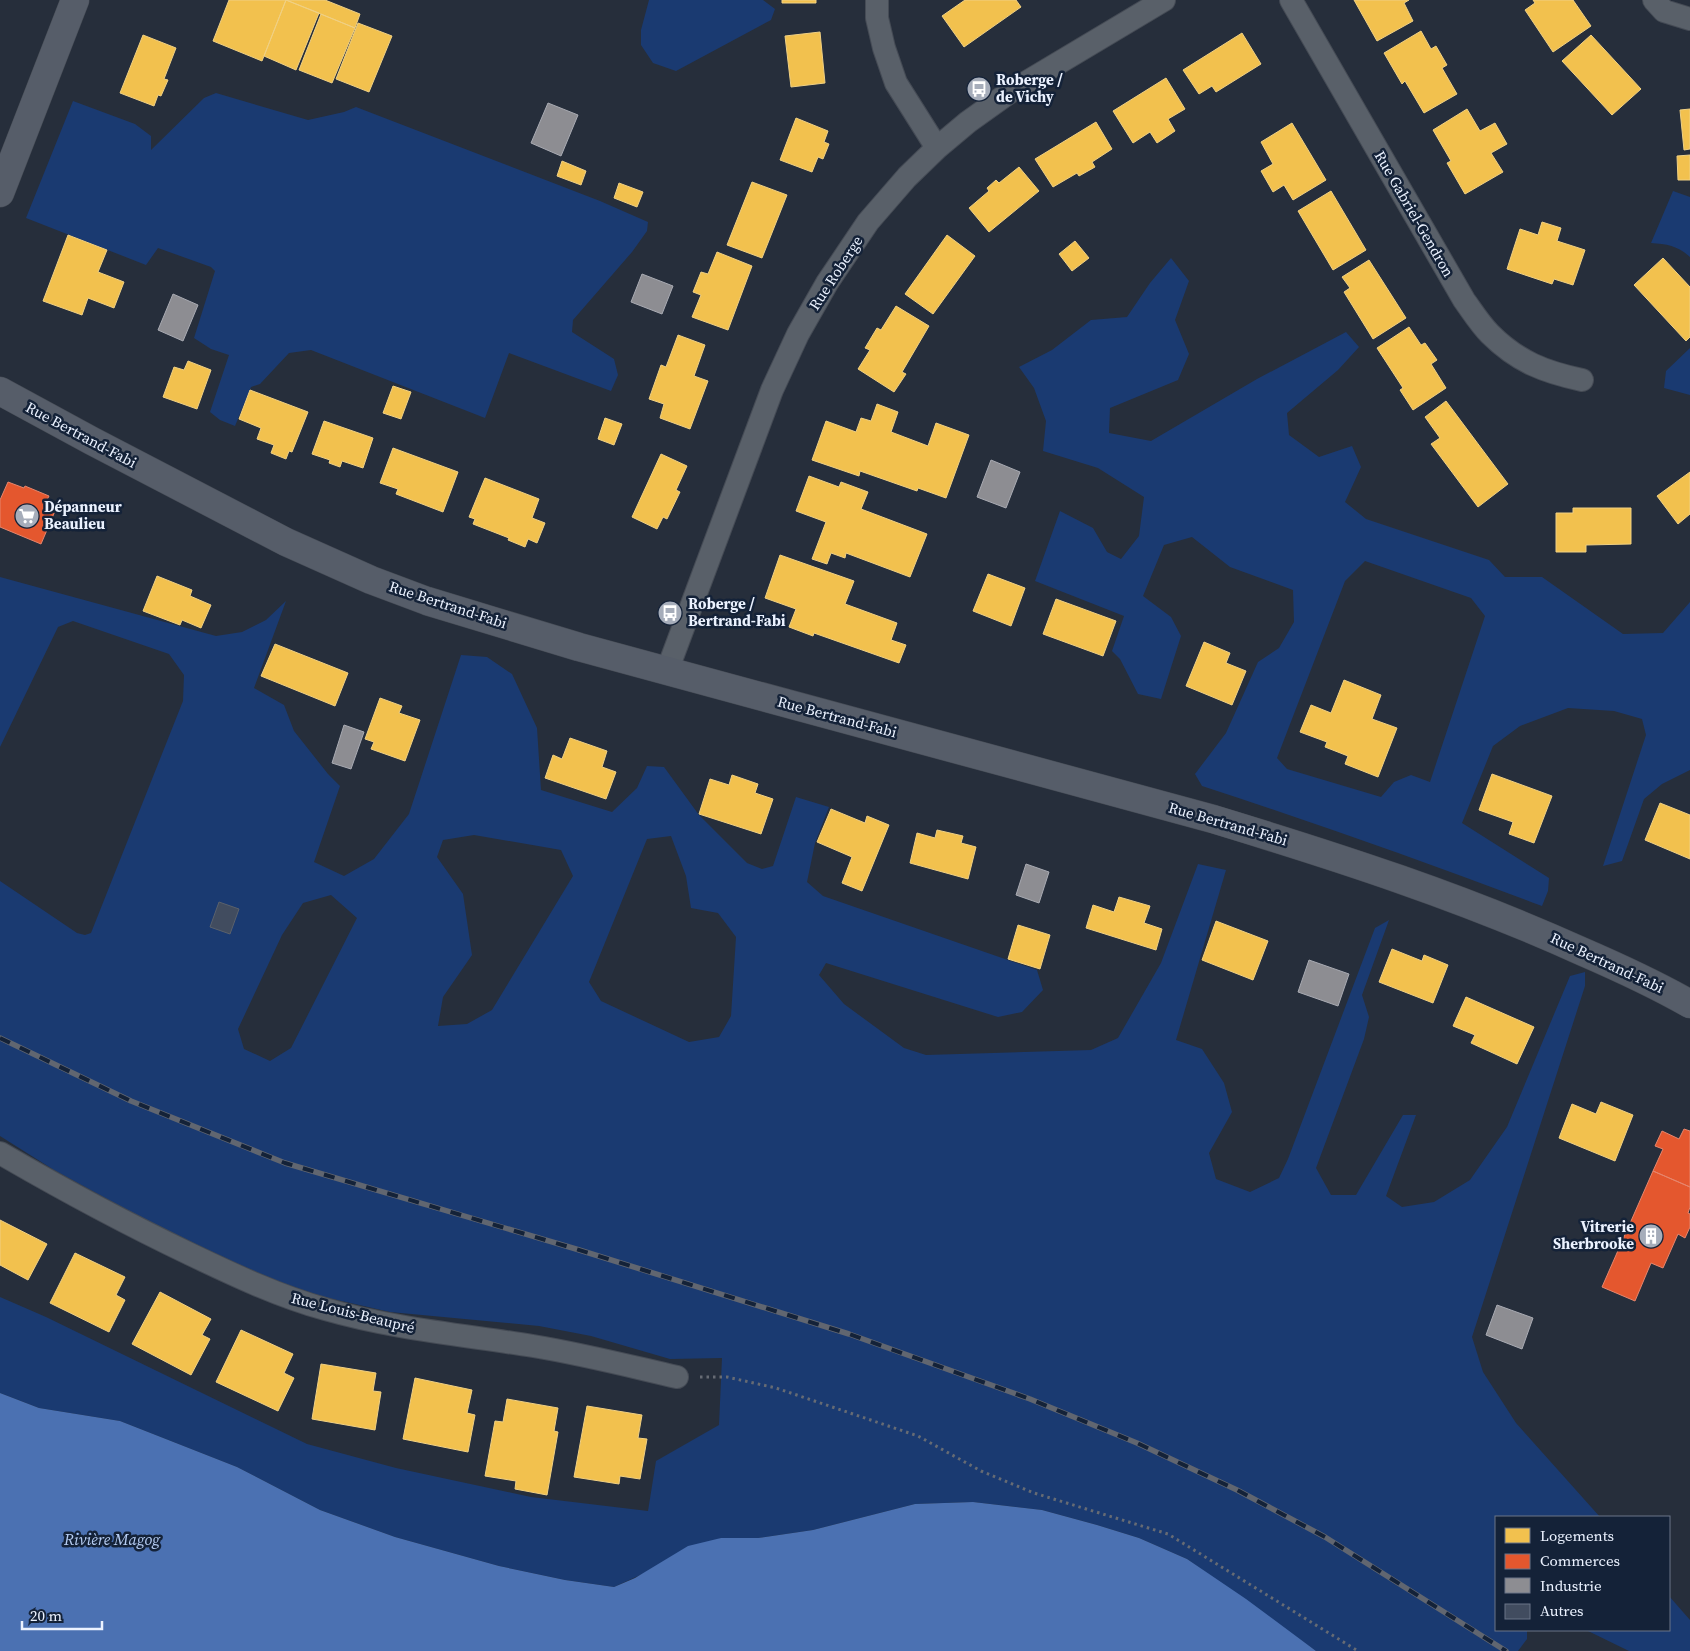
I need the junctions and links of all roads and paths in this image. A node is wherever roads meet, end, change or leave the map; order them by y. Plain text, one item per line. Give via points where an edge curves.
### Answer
1 (75, 0) edge
2 (877, 0) edge
3 (1164, 0) edge
4 (1290, 0) edge
5 (1654, 0) edge
6 (1690, 19) edge
7 (936, 148) junction
8 (0, 192) edge
9 (1582, 380) dead end
10 (0, 391) edge
11 (667, 671) junction
12 (1690, 1004) edge
13 (0, 1153) edge
14 (677, 1377) joint
15 (1358, 1651) edge

1 - 8 street
2 - 7 street via 877,18 896,83
3 - 7 street, Rue Roberge via 1010,92
4 - 9 street, Rue Gabriel-Gendron via 1464,300 1489,333 1531,365
5 - 6 street via 1664,11
7 - 11 street, Rue Roberge via 868,222 798,334 772,390
10 - 11 street, Rue Bertrand-Fabi via 286,542 371,580 427,601
11 - 12 street, Rue Bertrand-Fabi via 1213,819 1364,866 1531,928
13 - 14 street, Rue Louis-Beaupré via 150,1235 283,1296 382,1324 588,1356
14 - 15 path via 727,1377 776,1388 918,1436 981,1471 1034,1493 1168,1534

